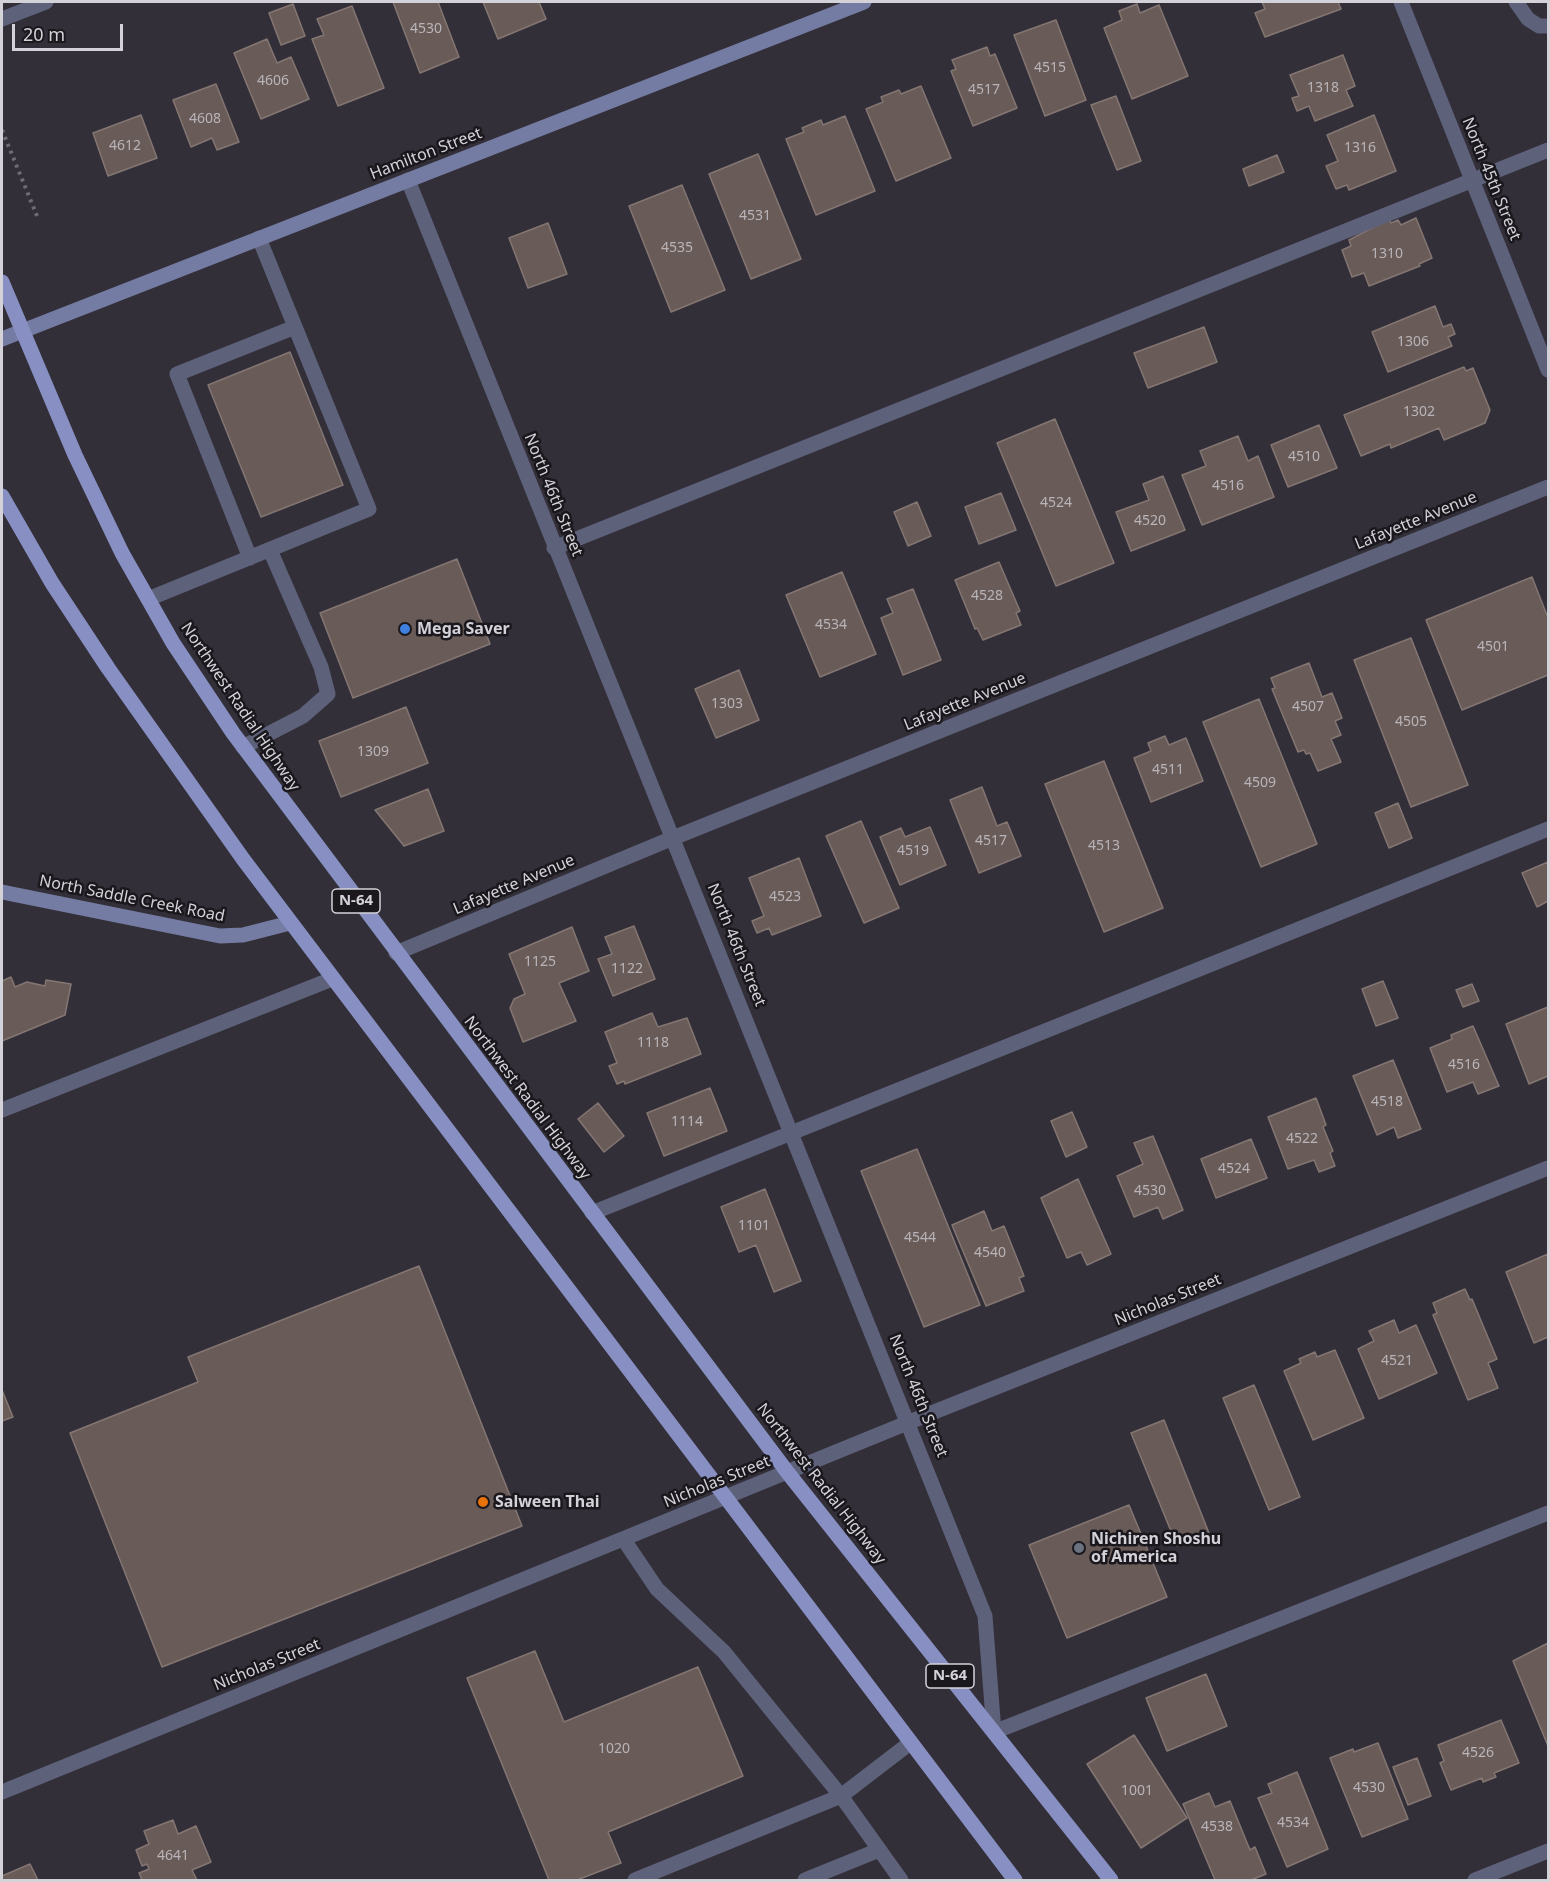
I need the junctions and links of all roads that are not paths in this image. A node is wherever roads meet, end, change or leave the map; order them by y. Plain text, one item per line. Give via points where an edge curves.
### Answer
1 (46, 2) edge
2 (864, 2) edge
3 (1401, 2) edge
4 (1516, 2) edge
5 (2, 19) edge
6 (1548, 26) edge
7 (1548, 150) edge
8 (408, 180) junction
9 (1472, 180) junction
10 (259, 238) junction
11 (2, 282) edge
12 (295, 327) junction
13 (21, 332) junction
14 (2, 339) edge
15 (1548, 370) edge
16 (1548, 487) edge
17 (2, 496) edge
18 (555, 548) junction
19 (270, 550) junction
20 (250, 558) junction
21 (148, 599) junction
22 (243, 747) junction
23 (1548, 829) edge
24 (673, 838) junction
25 (2, 892) edge
26 (290, 923) junction
27 (396, 953) junction
28 (332, 979) junction
29 (2, 1110) edge
30 (792, 1133) junction
31 (1548, 1168) edge
32 (592, 1213) junction
33 (909, 1422) junction
34 (788, 1473) junction
35 (724, 1499) junction
36 (1548, 1513) edge
37 (624, 1540) junction
38 (994, 1732) junction
39 (910, 1743) junction
40 (2, 1792) edge
41 (841, 1796) junction
42 (879, 1850) junction
43 (1548, 1851) edge
44 (635, 1881) edge
45 (805, 1881) edge
46 (900, 1881) edge
47 (1014, 1881) edge
48 (1111, 1881) edge
49 (1474, 1881) edge

1 - 5 street
2 - 8 main road, Hamilton Street
3 - 9 street, North 45th Street
4 - 6 street via 1528,20
7 - 9 street
8 - 10 main road, Hamilton Street
8 - 18 street, North 46th Street
9 - 15 street, North 45th Street
9 - 18 street
10 - 12 street
10 - 13 main road, Hamilton Street
11 - 13 main road, Northwest Radial Highway / N-64
12 - 19 street via 369,509
12 - 20 street via 177,374
13 - 14 main road, Hamilton Street
13 - 21 main road, Northwest Radial Highway / N-64 via 75,455
16 - 24 street, Lafayette Avenue
17 - 26 main road via 164,752
18 - 24 street, North 46th Street
19 - 20 street
19 - 22 street via 321,667 328,694 303,716
20 - 21 street
21 - 22 main road, Northwest Radial Highway / N-64
22 - 27 main road, Northwest Radial Highway / N-64
23 - 30 street
24 - 27 street, Lafayette Avenue
24 - 30 street, North 46th Street
25 - 26 main road, North Saddle Creek Road via 220,936 243,936
26 - 28 main road
27 - 32 main road, Northwest Radial Highway / N-64
28 - 29 street
28 - 35 main road
30 - 32 street
30 - 33 street, North 46th Street
31 - 33 street, Nicholas Street
32 - 34 main road, Northwest Radial Highway / N-64
33 - 34 street, Nicholas Street
33 - 38 street, North 46th Street via 985,1616
34 - 35 street, Nicholas Street
34 - 38 main road, Northwest Radial Highway / N-64
35 - 37 street, Nicholas Street
35 - 39 main road
36 - 38 street
37 - 40 street, Nicholas Street
37 - 41 street via 657,1589 724,1652
38 - 48 main road, Northwest Radial Highway / N-64
39 - 41 street
39 - 47 main road
41 - 42 street
41 - 44 street
42 - 45 street
42 - 46 street
43 - 49 street

